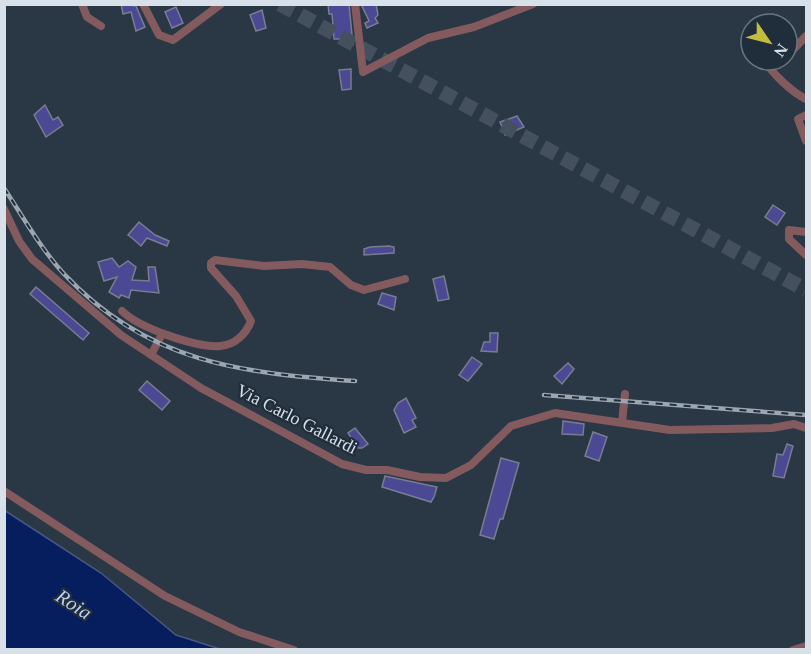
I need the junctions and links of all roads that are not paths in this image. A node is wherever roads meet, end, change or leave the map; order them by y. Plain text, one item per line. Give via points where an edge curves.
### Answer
1 (82, 4) edge
2 (143, 4) edge
3 (221, 4) edge
4 (355, 4) edge
5 (533, 4) edge
6 (101, 26) dead end
7 (775, 72) edge
8 (807, 99) edge
9 (807, 115) edge
10 (807, 141) edge
11 (4, 209) edge
12 (807, 232) edge
13 (807, 255) edge
14 (405, 279) dead end
15 (122, 311) dead end
16 (162, 334) junction
17 (151, 356) junction
18 (625, 394) dead end
19 (622, 422) junction
20 (807, 428) edge
21 (4, 491) edge
22 (807, 646) edge
23 (294, 650) edge
24 (793, 650) edge

1 - 6 street via 87,17
2 - 3 street via 159,35 173,39
4 - 5 street via 363,72 428,38 474,27
7 - 8 street via 793,93
9 - 10 street via 798,119
11 - 17 street, Via Carlo Gallardi via 32,259
12 - 13 street via 789,230 789,239
14 - 16 street via 364,290 351,285 330,267 264,266 215,260 211,268 250,319 246,332 219,346
15 - 16 street
16 - 17 street
17 - 19 street, Via Carlo Gallardi via 201,388 342,464 366,470 446,478 471,465 511,426 534,417 563,413
18 - 19 street
19 - 20 street, Via Carlo Gallardi via 670,430 794,424
21 - 23 street via 165,597 239,632
22 - 24 street

